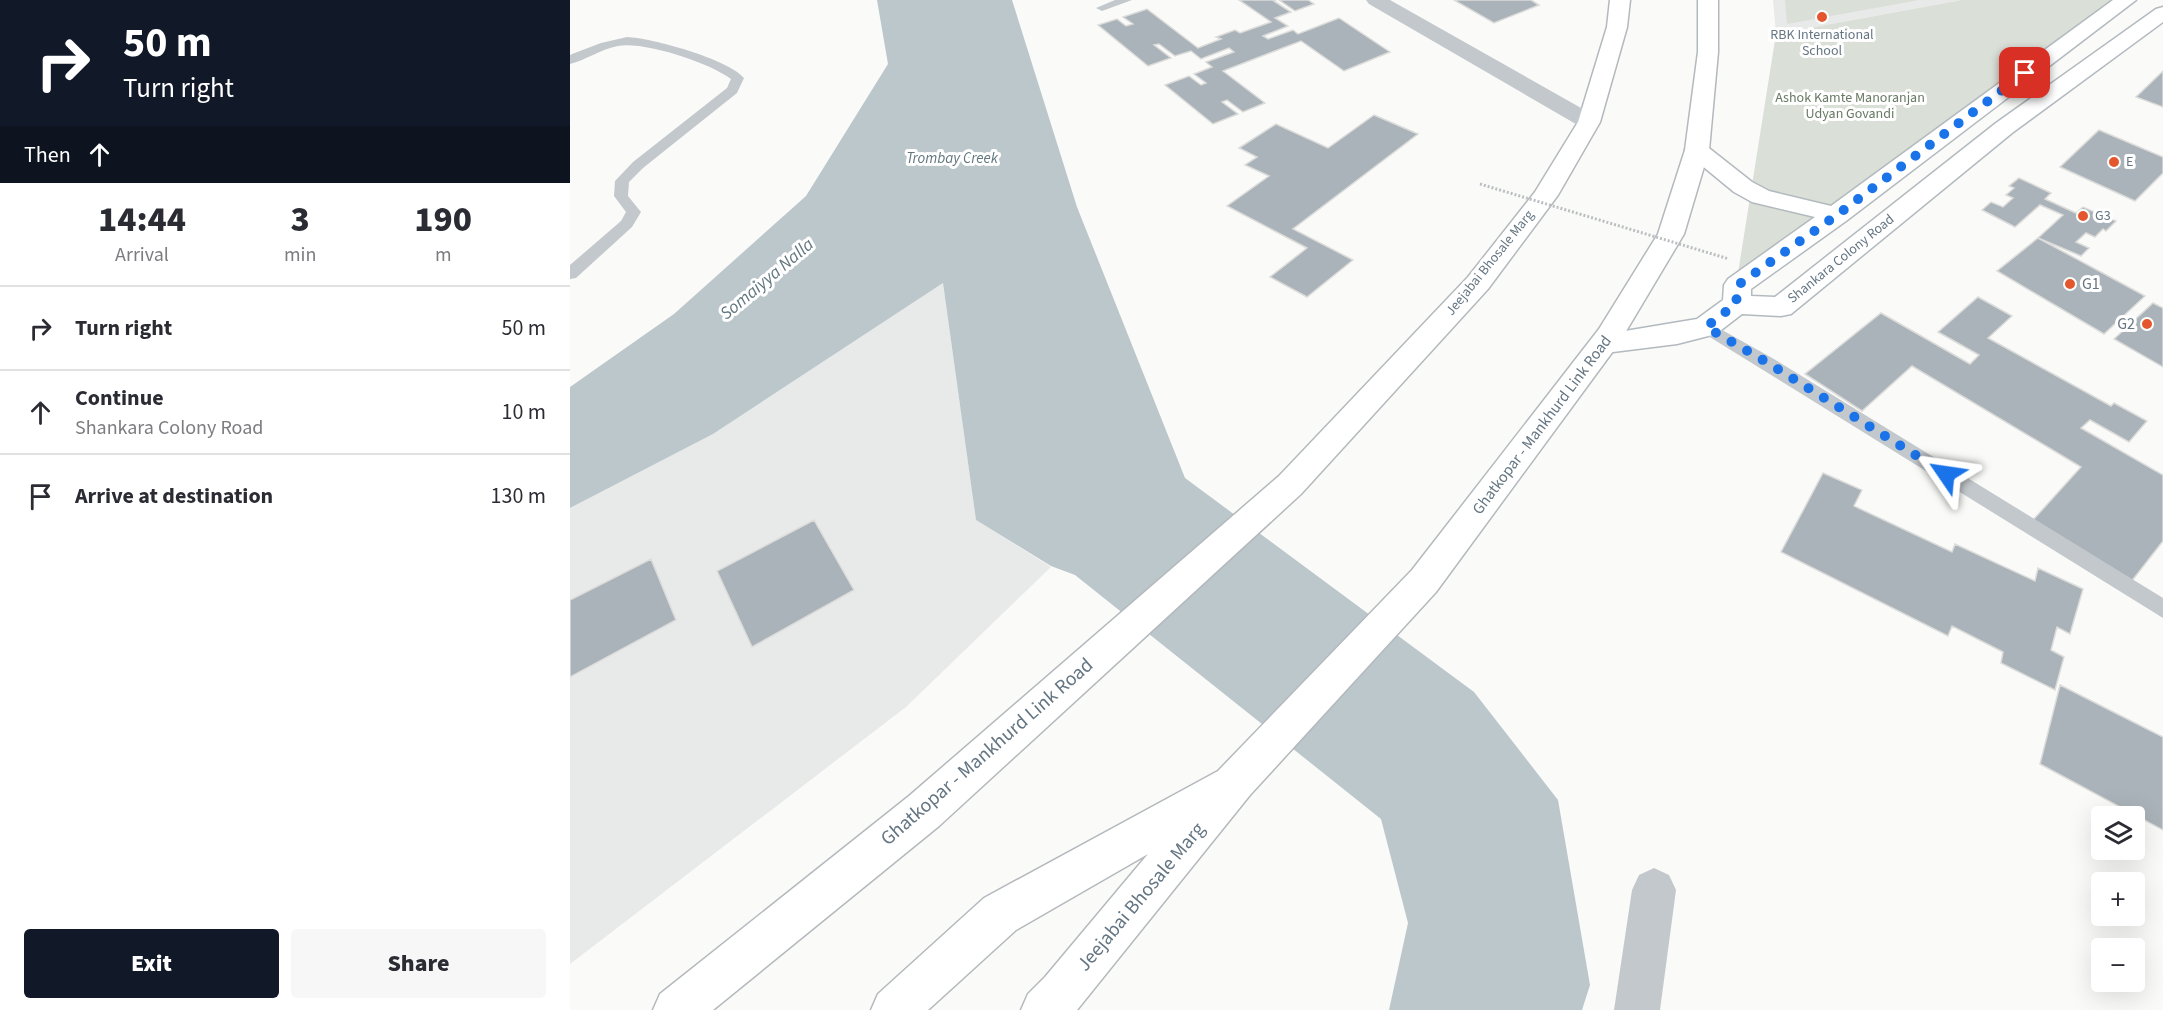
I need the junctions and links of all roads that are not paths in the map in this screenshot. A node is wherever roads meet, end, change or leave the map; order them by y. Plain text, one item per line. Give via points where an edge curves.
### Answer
1 (1126, 0) edge
2 (1376, 0) edge
3 (1620, 0) edge
4 (1708, 0) edge
5 (2126, 0) edge
6 (1102, 8) dead end
7 (2163, 13) edge
8 (570, 60) edge
9 (1589, 122) junction
10 (1697, 150) junction
11 (1837, 215) junction
12 (570, 274) edge
13 (1736, 304) junction
14 (1706, 327) junction
15 (1605, 343) junction
16 (1290, 485) joint
17 (2163, 609) edge
18 (1236, 781) junction
19 (1654, 890) dead end
20 (676, 1010) edge
21 (894, 1010) edge
22 (1044, 1010) edge
23 (1637, 1010) edge

1 - 6 lane
2 - 9 street
3 - 9 main road, Jeejabai Bhosale Marg via 1617,27
4 - 10 main road, Ghatkopar - Mankhurd Link Road via 1708,52
5 - 11 main road
7 - 13 main road, Shankara Colony Road via 2004,128 1781,307
8 - 12 lane via 606,45 649,43 738,78 732,90 622,181 621,196 634,212 627,224
9 - 16 main road, Jeejabai Bhosale Marg via 1546,195 1478,283
10 - 11 main road via 1761,197
10 - 15 main road, Ghatkopar - Mankhurd Link Road via 1671,234
11 - 13 main road via 1738,285
13 - 14 main road
14 - 15 main road
14 - 17 lane
15 - 18 main road, Ghatkopar - Mankhurd Link Road via 1424,581
16 - 20 main road, Ghatkopar - Mankhurd Link Road via 924,811
18 - 21 main road via 1000,914
18 - 22 main road, Jeejabai Bhosale Marg
19 - 23 street

